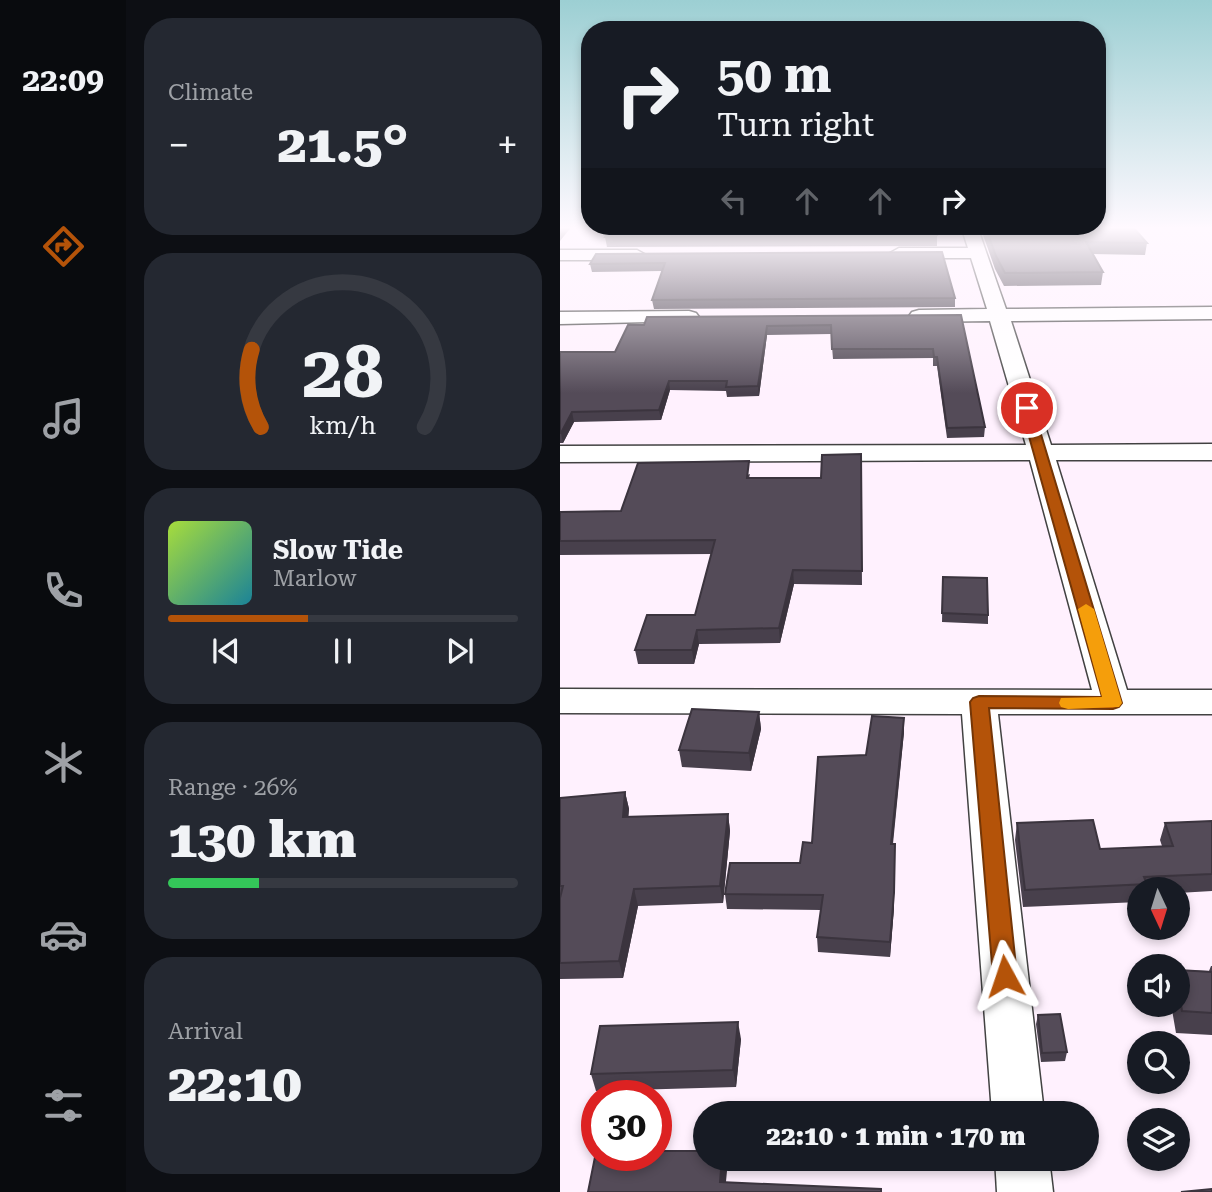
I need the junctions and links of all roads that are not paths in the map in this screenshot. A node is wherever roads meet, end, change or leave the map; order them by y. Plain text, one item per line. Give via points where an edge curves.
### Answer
1 (988, 282) edge
2 (1212, 313) edge
3 (903, 316) edge
4 (999, 316) junction
5 (711, 317) edge
6 (560, 318) edge
7 (1212, 452) edge
8 (560, 454) edge
9 (1041, 454) junction
10 (560, 701) edge
11 (979, 702) junction
12 (1212, 702) edge
13 (1113, 703) junction
14 (1017, 1101) edge
15 (1023, 1171) edge
16 (1025, 1192) edge

1 - 4 street
2 - 4 street
3 - 4 street
4 - 9 street
5 - 6 street
7 - 9 street
8 - 9 street
9 - 13 street
10 - 11 street
11 - 13 street
11 - 14 street
12 - 13 street
15 - 16 street

